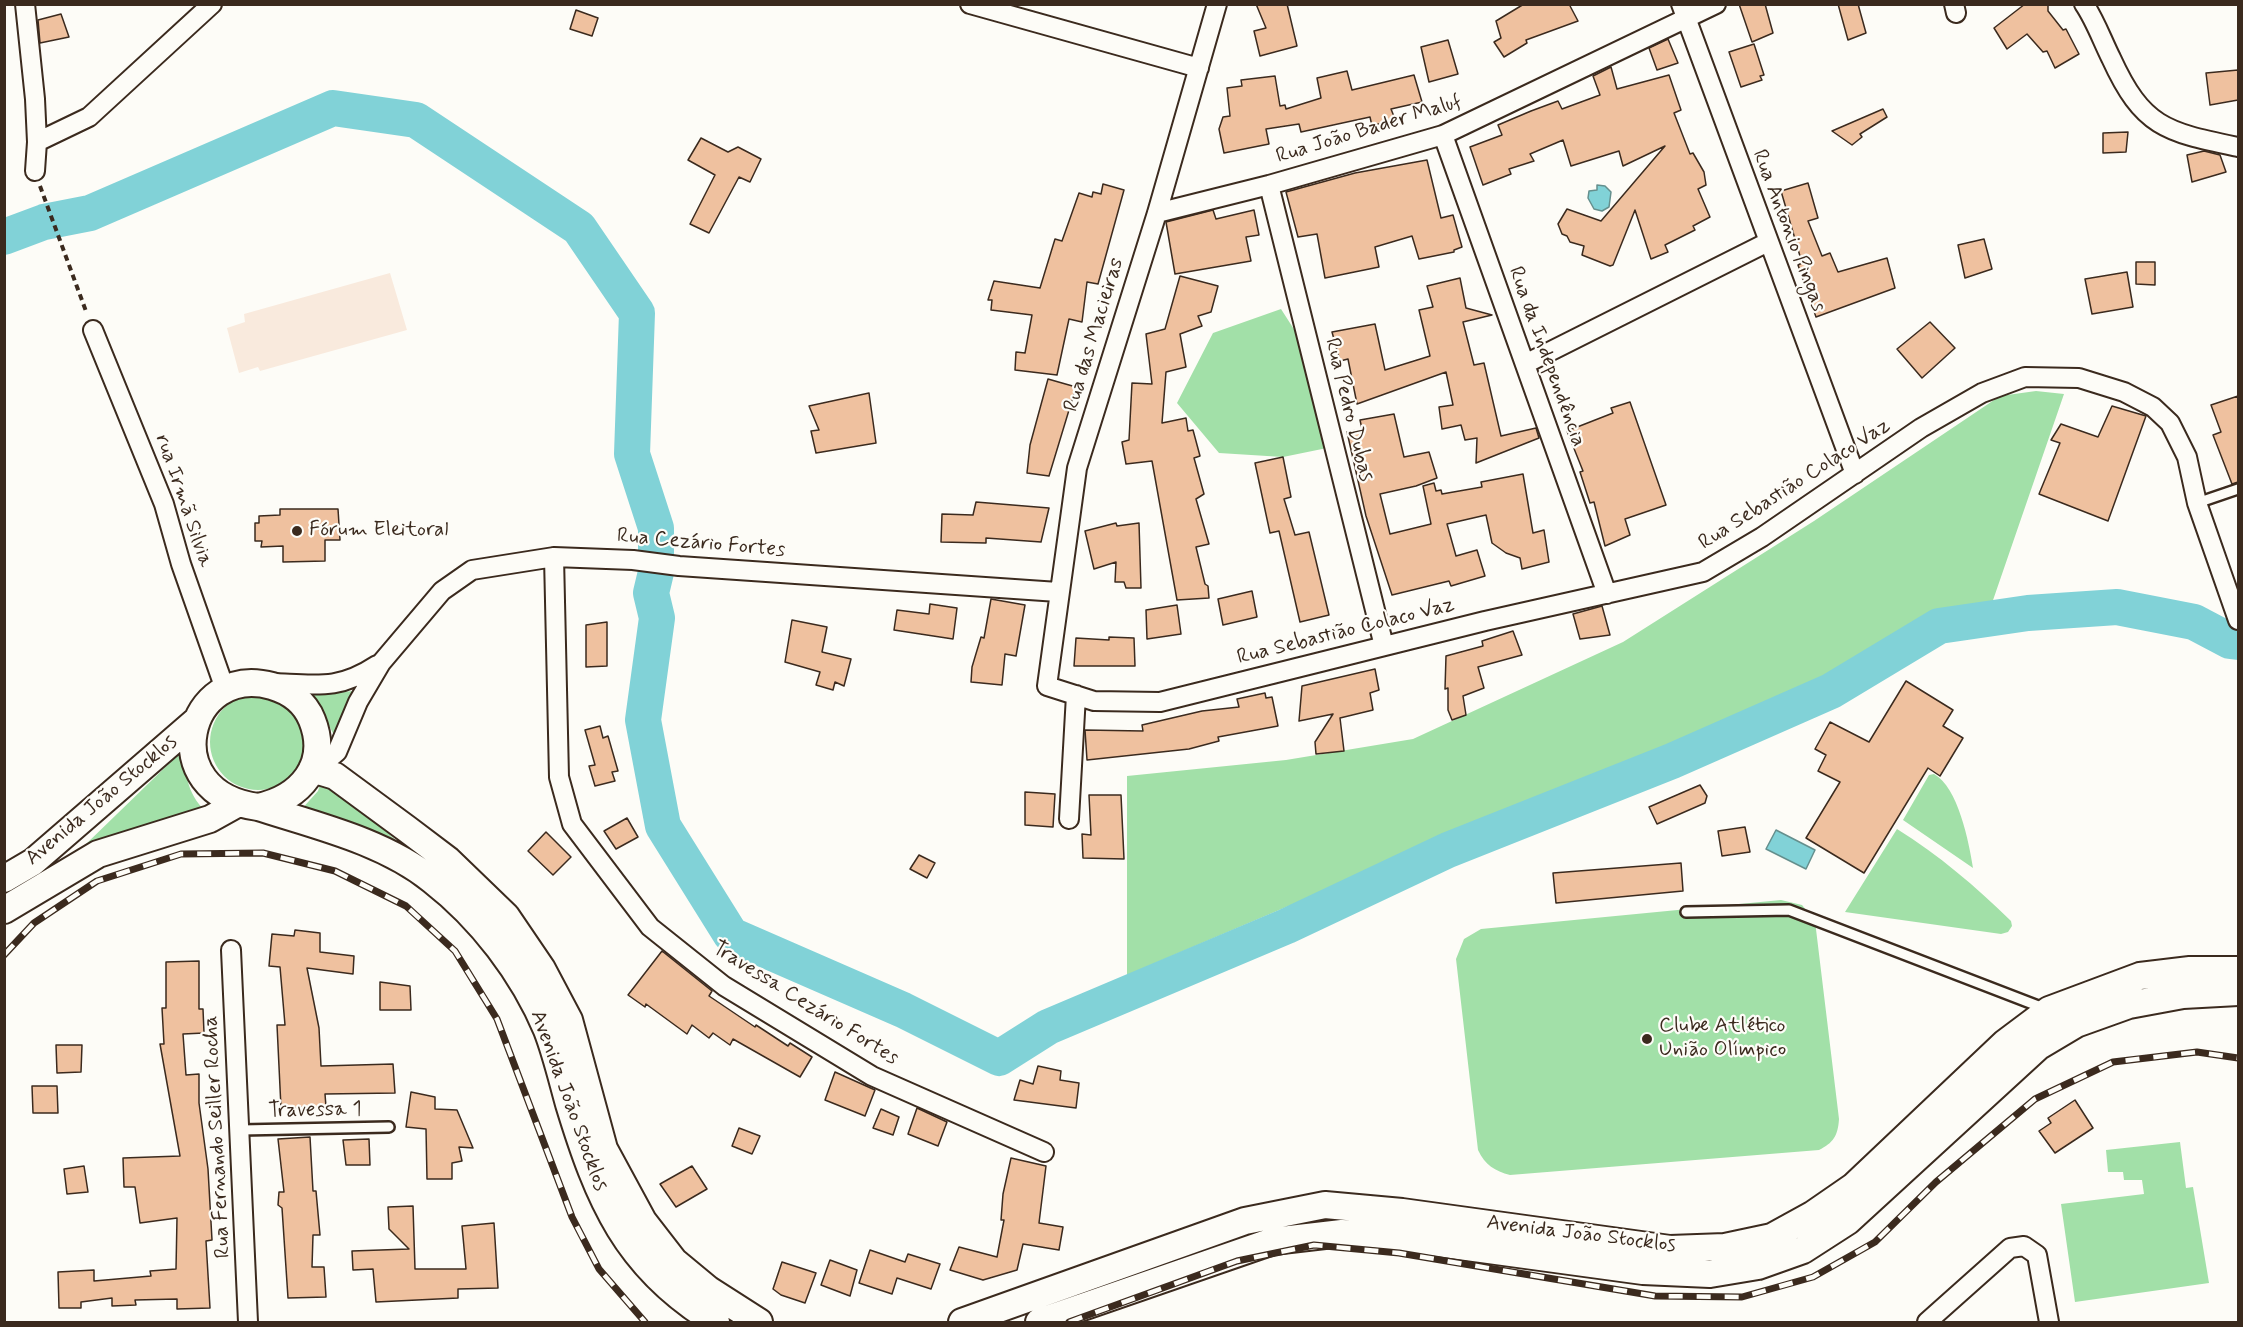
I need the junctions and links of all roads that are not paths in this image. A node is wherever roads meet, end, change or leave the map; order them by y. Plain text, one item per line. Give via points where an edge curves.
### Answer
1 (25, 4) edge
2 (212, 4) edge
3 (970, 4) edge
4 (1217, 4) edge
5 (1716, 4) edge
6 (2091, 7) edge
7 (1683, 13) edge
8 (1199, 68) junction
9 (1443, 135) junction
10 (37, 142) junction
11 (2238, 147) edge
12 (35, 171) road end
13 (1269, 185) junction
14 (1157, 213) junction
15 (1767, 242) junction
16 (93, 330) road end
17 (1525, 364) junction
18 (1855, 474) junction
19 (2238, 489) edge
20 (2197, 503) junction
21 (554, 557) junction
22 (1058, 592) junction
23 (1607, 594) junction
24 (2238, 618) edge
25 (1384, 646) junction
26 (381, 663) junction
27 (260, 682) junction
28 (1047, 686) joint
29 (225, 689) junction
30 (1076, 695) junction
31 (197, 720) junction
32 (313, 766) junction
33 (248, 805) junction
34 (1069, 819) dead end
35 (4, 879) edge
36 (4, 910) edge
37 (1686, 912) dead end
38 (231, 950) dead end
39 (2238, 970) edge
40 (2238, 992) edge
41 (2058, 1020) junction
42 (389, 1127) dead end
43 (241, 1130) junction
44 (1044, 1152) dead end
45 (248, 1323) edge
46 (716, 1323) edge
47 (759, 1323) edge
48 (962, 1323) edge
49 (1039, 1323) edge
50 (1928, 1323) edge
51 (2049, 1323) edge

1 - 10 street
2 - 10 street via 89,117
3 - 8 street
4 - 8 street, Rua das Macieiras
5 - 7 street, Rua João Bader Maluf
6 - 11 street via 2126,90 2148,118 2180,134
7 - 9 street, Rua João Bader Maluf
7 - 15 street, Rua Antonio Pingas
8 - 14 street, Rua das Macieiras
9 - 13 street, Rua João Bader Maluf
9 - 17 street, Rua da Independência
10 - 12 street
13 - 14 street, Rua João Bader Maluf
13 - 25 street, Rua Pedro Dubas
14 - 22 street, Rua das Macieiras via 1077,468
15 - 17 street
15 - 18 street, Rua Antonio Pingas
16 - 29 street, rua Irmã Silvia via 164,504
17 - 23 street, Rua da Independência
18 - 20 street, Rua Sebastião Colaco Vaz via 1921,428 1983,393 2025,377 2079,378 2124,392 2153,407 2170,423 2187,458
18 - 23 street, Rua Sebastião Colaco Vaz via 1703,572
19 - 20 lane
20 - 24 street, Rua Sebastião Colaco Vaz
21 - 22 street, Rua Cezário Fortes
21 - 26 street, Rua Cezário Fortes via 472,570 442,591
21 - 44 street, Travessa Cezário Fortes via 559,777 564,802 572,824 650,927 724,986 872,1076
22 - 28 street, Rua das Macieiras
23 - 25 street, Rua Sebastião Colaco Vaz
25 - 30 street, Rua Sebastião Colaco Vaz via 1160,702 1094,701
26 - 27 street, Rua Cezário Fortes via 340,684
26 - 32 street, Rua Cezário Fortes via 358,702 337,752
27 - 29 main road
27 - 32 main road via 285,689 312,718 317,738
28 - 30 street, Rua Sebastião Colaco Vaz
29 - 31 main road, Avenida João Stocklos via 209,702
30 - 34 street
31 - 33 main road, Avenida João Stocklos via 192,740 194,761 203,780 218,795
31 - 35 main road, Avenida João Stocklos via 33,862
32 - 33 main road, Avenida João Stocklos via 295,792 278,802
32 - 47 main road, Avenida João Stocklos via 335,776 448,860 506,916 542,969 569,1020 604,1149 643,1221 674,1261 708,1290
33 - 36 main road, Avenida João Stocklos via 98,854
33 - 46 main road, Avenida João Stocklos via 342,834 404,861 461,904 524,987 547,1030 589,1168 627,1243 658,1278
37 - 41 lane via 1789,910
38 - 43 street, Rua Fernando Seiller Rocha
39 - 41 main road, Avenida João Stocklos via 2140,976
40 - 41 main road, Avenida João Stocklos via 2183,995
41 - 48 main road, Avenida João Stocklos via 2005,1043 1854,1186 1772,1237 1725,1246 1670,1249 1325,1205 1245,1221
41 - 49 main road, Avenida João Stocklos via 2039,1046 1848,1221 1803,1250 1758,1266 1710,1274 1643,1271 1379,1235 1315,1234 1231,1254
42 - 43 lane, Travessa 1
43 - 45 street, Rua Fernando Seiller Rocha
50 - 51 street via 2010,1248 2024,1246 2037,1255

